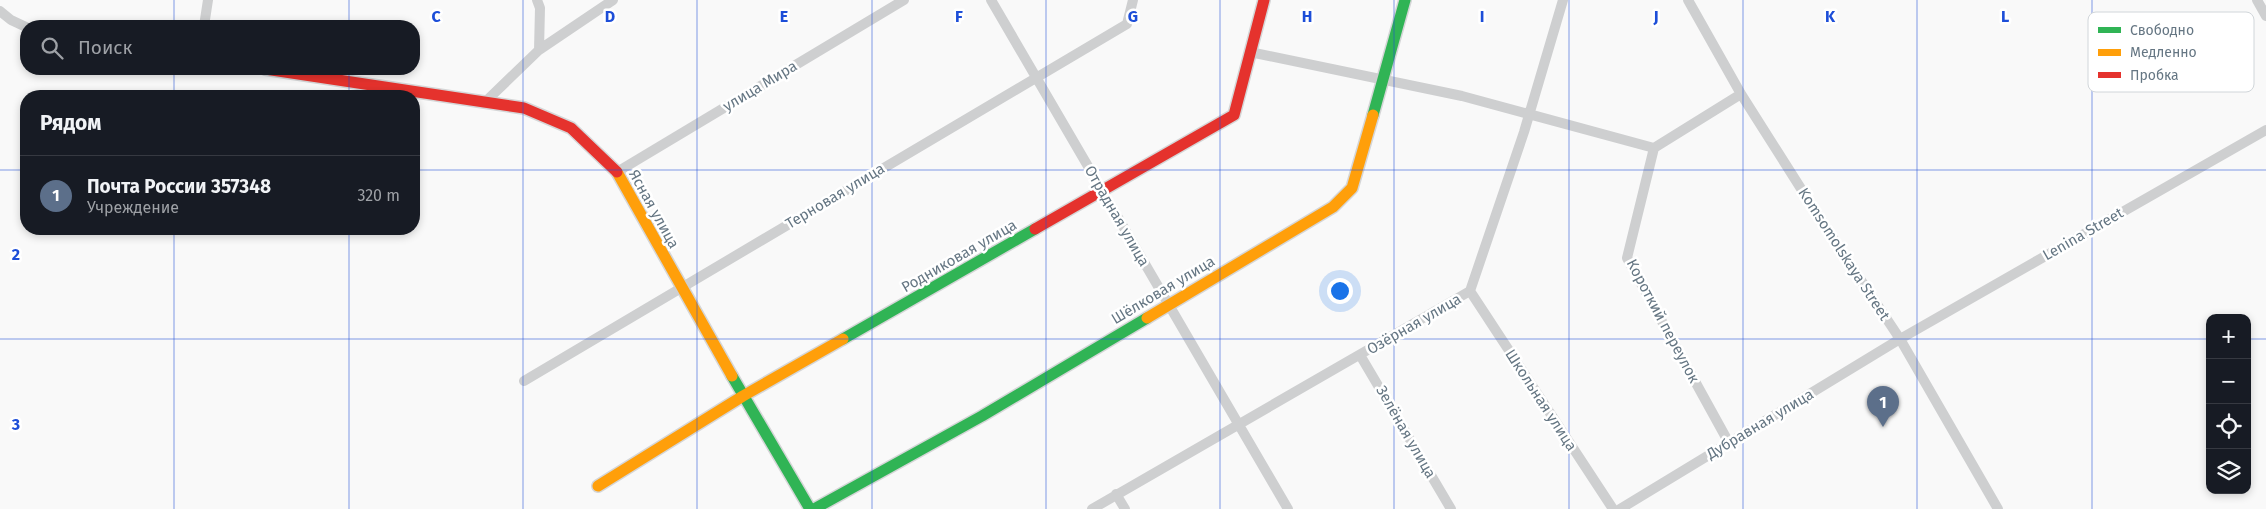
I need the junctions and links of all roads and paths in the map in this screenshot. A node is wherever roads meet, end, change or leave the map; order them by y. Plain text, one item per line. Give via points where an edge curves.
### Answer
1 (208, 0) edge
2 (537, 0) edge
3 (613, 0) edge
4 (904, 0) edge
5 (991, 0) edge
6 (1133, 0) edge
7 (1264, 0) edge
8 (1405, 0) edge
9 (1563, 0) edge
10 (1688, 0) edge
11 (2258, 0) edge
12 (0, 10) edge
13 (2266, 16) edge
14 (205, 20) edge
15 (20, 24) edge
16 (539, 50) junction
17 (1250, 52) junction
18 (304, 75) edge
19 (1036, 77) junction
20 (1382, 80) junction
21 (400, 90) edge
22 (420, 93) edge
23 (1741, 94) junction
24 (484, 103) junction
25 (1528, 115) junction
26 (2266, 130) edge
27 (1654, 148) junction
28 (617, 172) junction
29 (1102, 191) junction
30 (680, 287) junction
31 (1470, 291) junction
32 (1168, 304) junction
33 (1900, 338) junction
34 (1360, 354) junction
35 (524, 381) dead end
36 (743, 396) junction
37 (1239, 425) junction
38 (1729, 443) junction
39 (598, 486) dead end
40 (1116, 494) junction
41 (810, 509) edge
42 (814, 509) edge
43 (1092, 509) edge
44 (1125, 509) edge
45 (1288, 509) edge
46 (1451, 509) edge
47 (1613, 509) edge
48 (1620, 509) edge
49 (1998, 509) edge

1 - 14 street
2 - 16 street via 540,8
3 - 16 street
4 - 28 street, улица Мира
5 - 19 street, Отрадная улица
6 - 19 street, Терновая улица via 1127,24
7 - 17 street, Родниковая улица
8 - 20 street, Шёлковая улица
9 - 25 street, Озёрная улица
10 - 23 street, Komsomolskaya Street
11 - 13 street
12 - 15 street
16 - 24 street
17 - 20 street
17 - 29 street, Родниковая улица via 1234,115
18 - 21 street, Ясная улица
19 - 29 street, Отрадная улица
19 - 30 street, Терновая улица
20 - 25 street via 1462,96
20 - 32 street, Шёлковая улица via 1352,188 1333,207
22 - 24 street, Ясная улица
23 - 27 street
23 - 33 street, Komsomolskaya Street via 1818,217
24 - 28 street, Ясная улица via 524,108 571,128
25 - 27 street
25 - 31 street, Озёрная улица
26 - 33 street, Lenina Street
27 - 38 street, Короткий переулок via 1627,258
28 - 30 street, Ясная улица
29 - 32 street, Отрадная улица
29 - 36 street, Родниковая улица
30 - 35 street, Терновая улица
30 - 36 street, Ясная улица
31 - 34 street, Озёрная улица
31 - 47 street, Школьная улица
32 - 37 street, Отрадная улица
32 - 42 street, Шёлковая улица via 982,416
33 - 38 street, Дубравная улица
33 - 49 street, Komsomolskaya Street
34 - 37 street, Озёрная улица
34 - 46 street, Зелёная улица
36 - 39 street, Родниковая улица
36 - 41 street, Ясная улица
37 - 40 street, Озёрная улица
37 - 45 street, Отрадная улица
38 - 48 street, Дубравная улица
40 - 43 street, Озёрная улица
40 - 44 street

